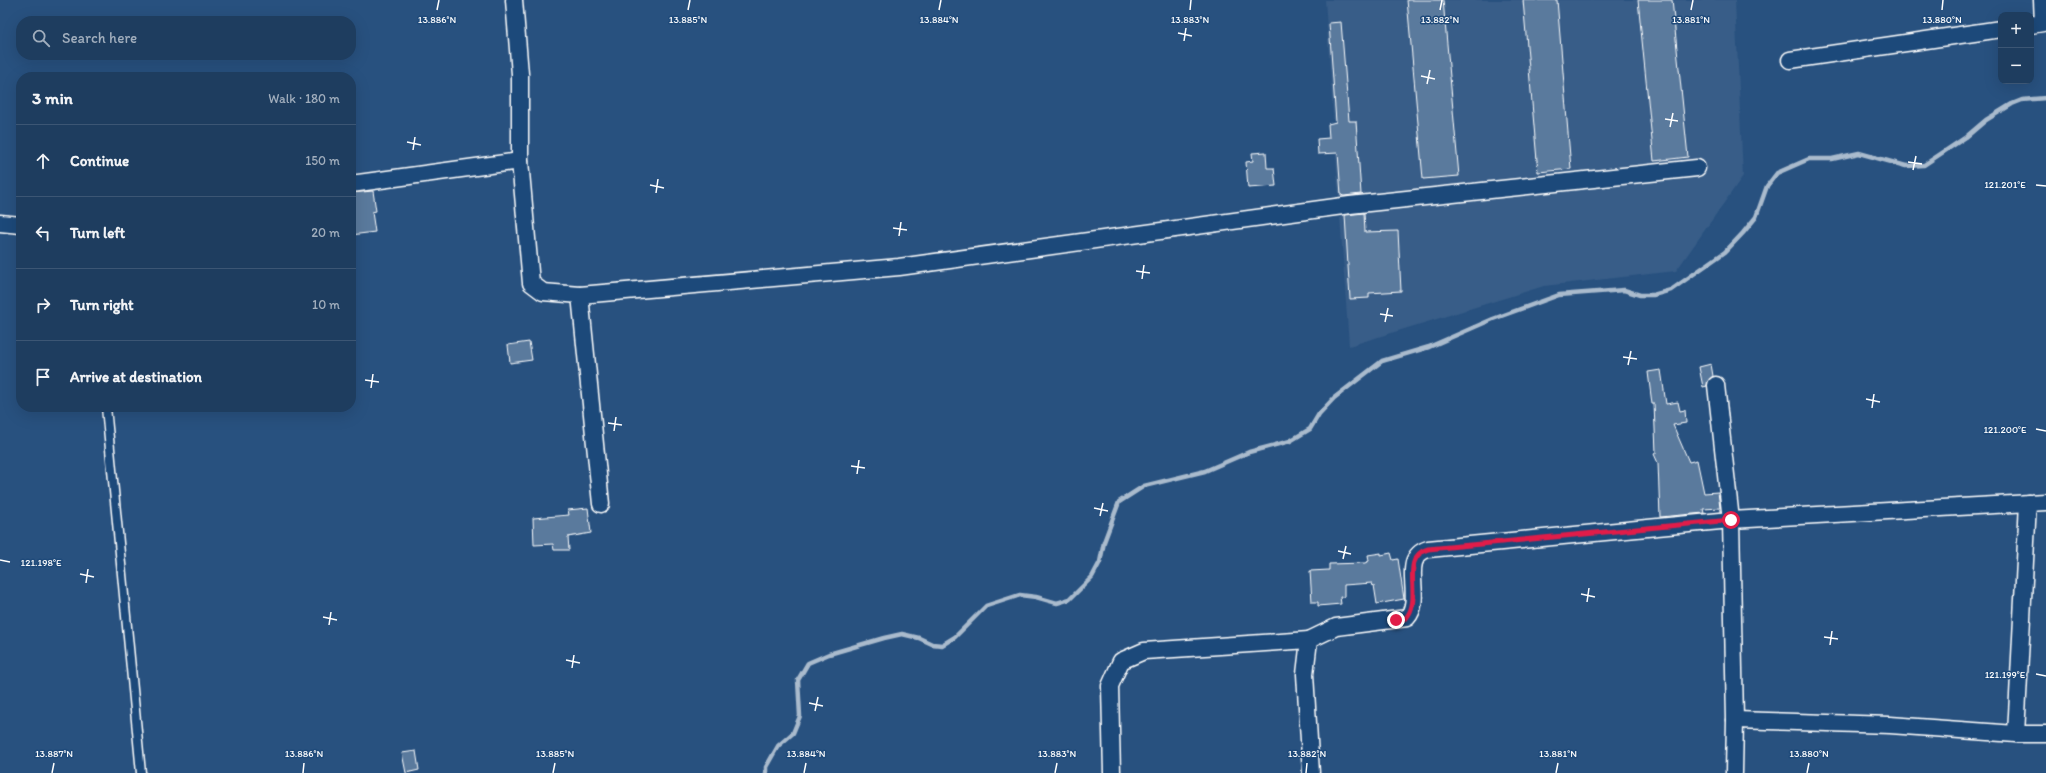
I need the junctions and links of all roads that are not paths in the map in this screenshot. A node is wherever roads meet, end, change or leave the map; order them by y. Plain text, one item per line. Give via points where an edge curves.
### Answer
1 (514, 0) edge
2 (2042, 0) edge
3 (2034, 24) edge
4 (1998, 29) edge
5 (1790, 60) dead end
6 (520, 161) junction
7 (1697, 168) dead end
8 (356, 183) edge
9 (0, 223) edge
10 (16, 225) edge
11 (580, 295) junction
12 (1716, 385) dead end
13 (106, 412) edge
14 (2046, 502) edge
15 (2028, 503) junction
16 (602, 504) dead end
17 (1731, 520) junction
18 (1309, 640) junction
19 (1735, 720) junction
20 (2016, 734) junction
21 (2046, 734) edge
22 (141, 773) edge
23 (1112, 773) edge
24 (1311, 773) edge
25 (1734, 773) edge

1 - 6 street via 520,74
2 - 3 street via 2043,23
4 - 5 street
6 - 8 street
6 - 11 street via 531,283 543,292
7 - 11 street via 1350,205 899,267
9 - 10 street
11 - 16 street
12 - 17 street
13 - 22 lane
14 - 15 street
15 - 17 street
15 - 20 street
17 - 18 street via 1420,551 1413,561 1412,608 1406,618 1336,627
17 - 19 street
18 - 23 street via 1144,651 1121,661 1110,686
18 - 24 street via 1305,674
19 - 20 street via 1890,725
19 - 25 street
20 - 21 street

